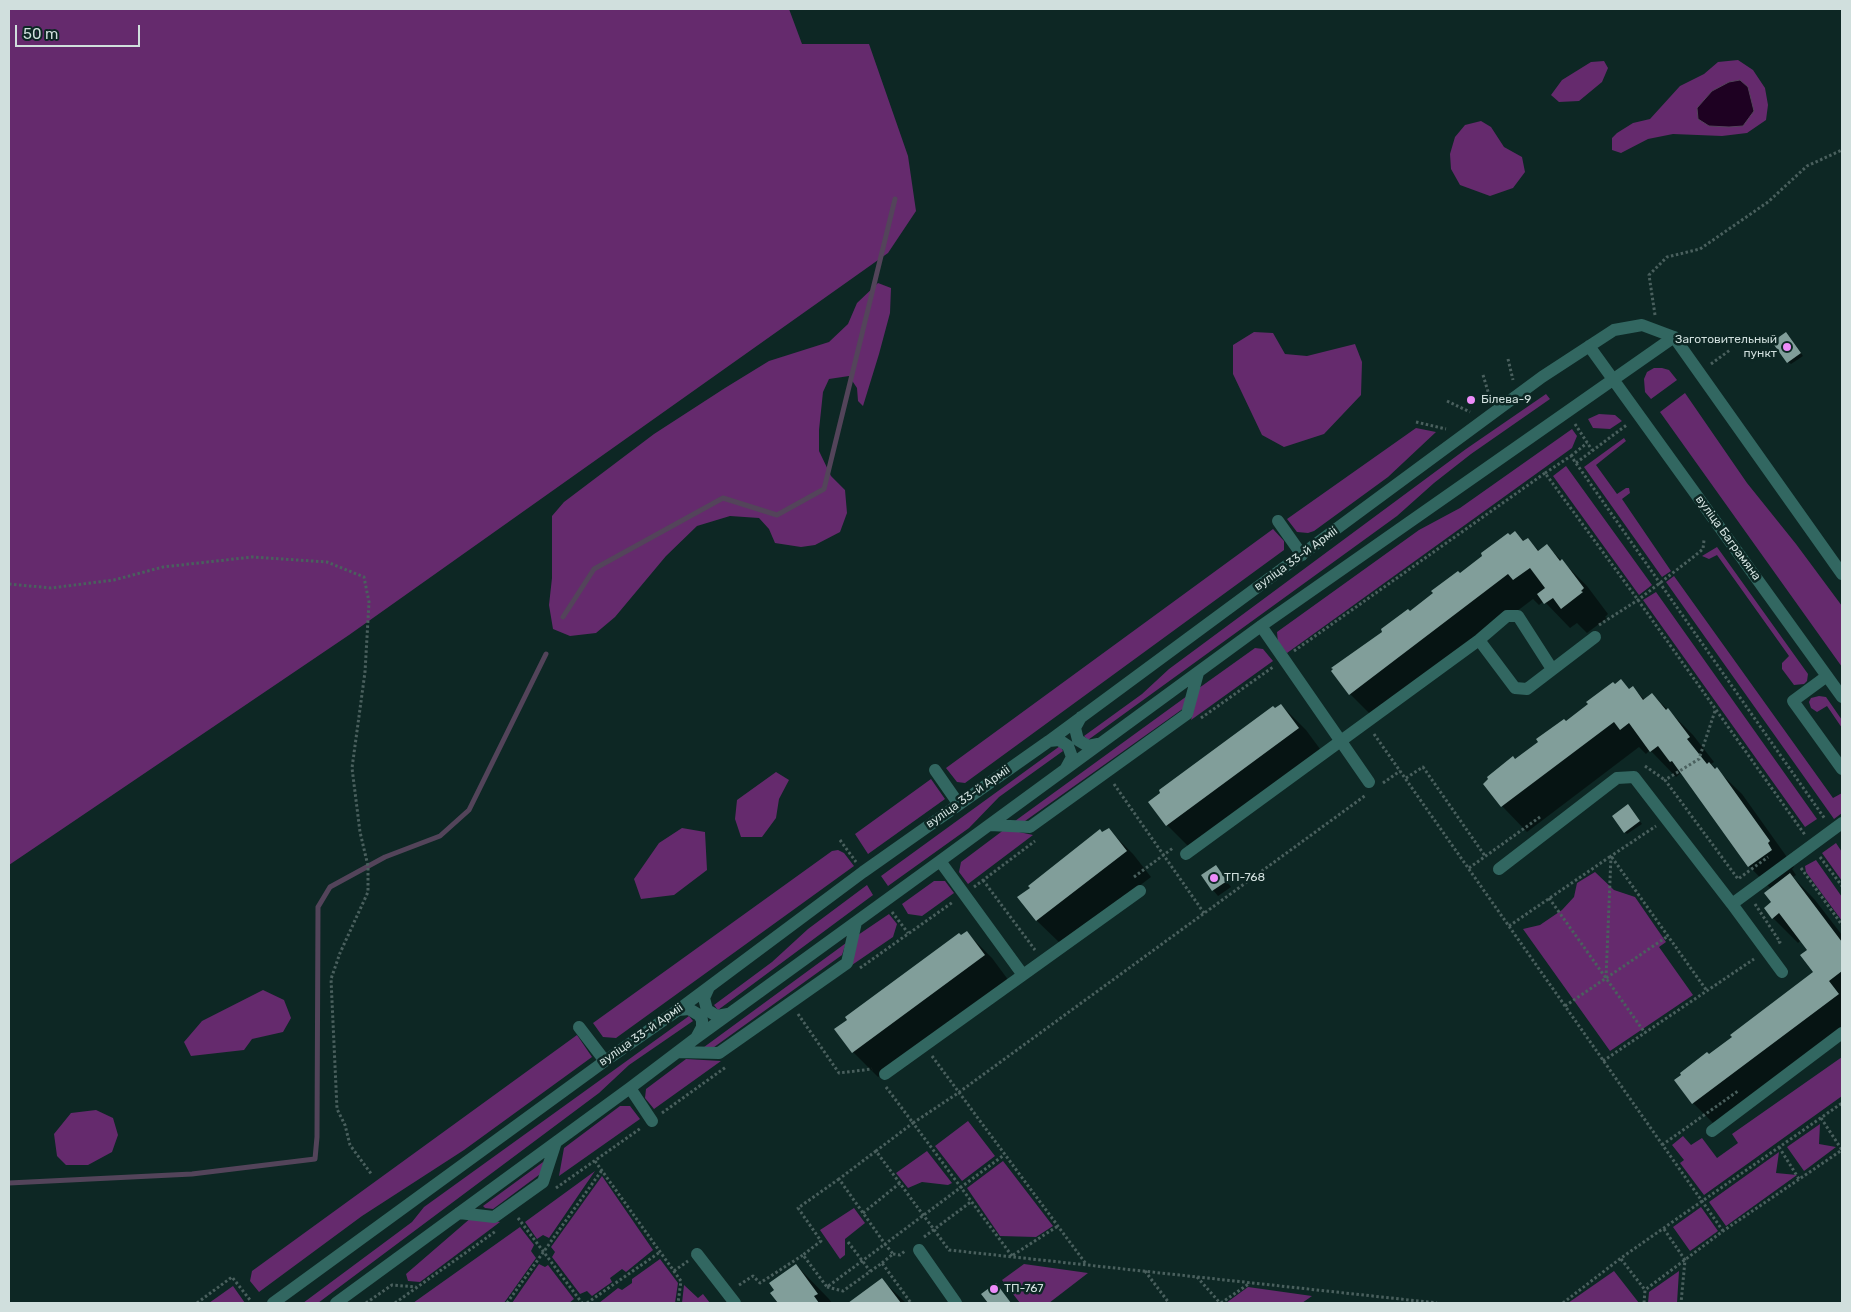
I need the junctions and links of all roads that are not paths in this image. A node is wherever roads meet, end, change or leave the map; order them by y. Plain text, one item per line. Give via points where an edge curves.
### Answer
1 (1674, 337) junction
2 (1589, 346) junction
3 (1613, 380) junction
4 (1278, 521) dead end
5 (1302, 555) junction
6 (1842, 574) edge
7 (1261, 626) junction
8 (1595, 637) dead end
9 (1479, 640) junction
10 (1552, 669) junction
11 (1198, 673) junction
12 (1827, 676) junction
13 (1842, 697) edge
14 (1081, 717) junction
15 (1049, 740) junction
16 (1340, 742) junction
17 (1099, 744) junction
18 (1066, 768) junction
19 (1842, 769) edge
20 (935, 770) dead end
21 (1372, 788) road end
22 (958, 803) junction
23 (990, 825) junction
24 (1838, 826) edge
25 (1183, 849) road end
26 (940, 862) junction
27 (1499, 869) dead end
28 (1140, 891) dead end
29 (1732, 904) junction
30 (856, 922) junction
31 (1782, 972) dead end
32 (1023, 975) junction
33 (710, 987) junction
34 (678, 1010) junction
35 (728, 1014) junction
36 (579, 1028) dead end
37 (1842, 1034) edge
38 (696, 1038) junction
39 (678, 1052) junction
40 (604, 1061) junction
41 (882, 1078) road end
42 (630, 1088) junction
43 (652, 1121) road end
44 (1712, 1131) dead end
45 (556, 1142) junction
46 (459, 1213) junction
47 (915, 1246) road end
48 (697, 1254) dead end
49 (731, 1298) edge
50 (273, 1303) edge
51 (336, 1303) edge
52 (956, 1303) edge

1 - 2 street, вуліца 33-й Арміі via 1642,325 1614,330
1 - 3 street
1 - 6 street
2 - 3 street, вуліца Баграмяна
2 - 5 street, вуліца 33-й Арміі via 1542,377
3 - 7 street
3 - 12 street, вуліца Баграмяна
4 - 5 street
5 - 14 street, вуліца 33-й Арміі
7 - 11 street
7 - 16 street via 1278,662
8 - 10 street
9 - 10 street via 1515,688 1527,689
9 - 10 street via 1507,616 1518,616
9 - 16 street
11 - 17 street
11 - 23 street via 1187,714 1030,827
12 - 13 street, вуліца Баграмяна
12 - 19 street via 1793,701
14 - 15 street, вуліца 33-й Арміі
14 - 17 street via 1075,728 1078,740 1088,746
15 - 18 street via 1059,740 1068,746 1072,757
15 - 22 street, вуліца 33-й Арміі
16 - 21 street
16 - 25 street
17 - 18 street
18 - 23 street
20 - 22 street
22 - 33 street, вуліца 33-й Арміі
23 - 26 street
24 - 29 street
26 - 30 street
26 - 32 street
27 - 29 street via 1617,778 1634,777
28 - 32 street
29 - 31 street
30 - 35 street
30 - 39 street via 848,962 719,1053
32 - 41 street
33 - 34 street, вуліца 33-й Арміі
33 - 35 street via 704,998 707,1010 717,1016
34 - 38 street via 689,1009 699,1015 702,1027
34 - 40 street, вуліца 33-й Арміі
35 - 38 street
36 - 40 street
37 - 44 street
38 - 39 street
39 - 42 street
40 - 50 street, вуліца 33-й Арміі
42 - 43 street
42 - 45 street
45 - 46 street
45 - 46 street via 544,1182 494,1217
46 - 51 street
47 - 52 street
48 - 49 street

